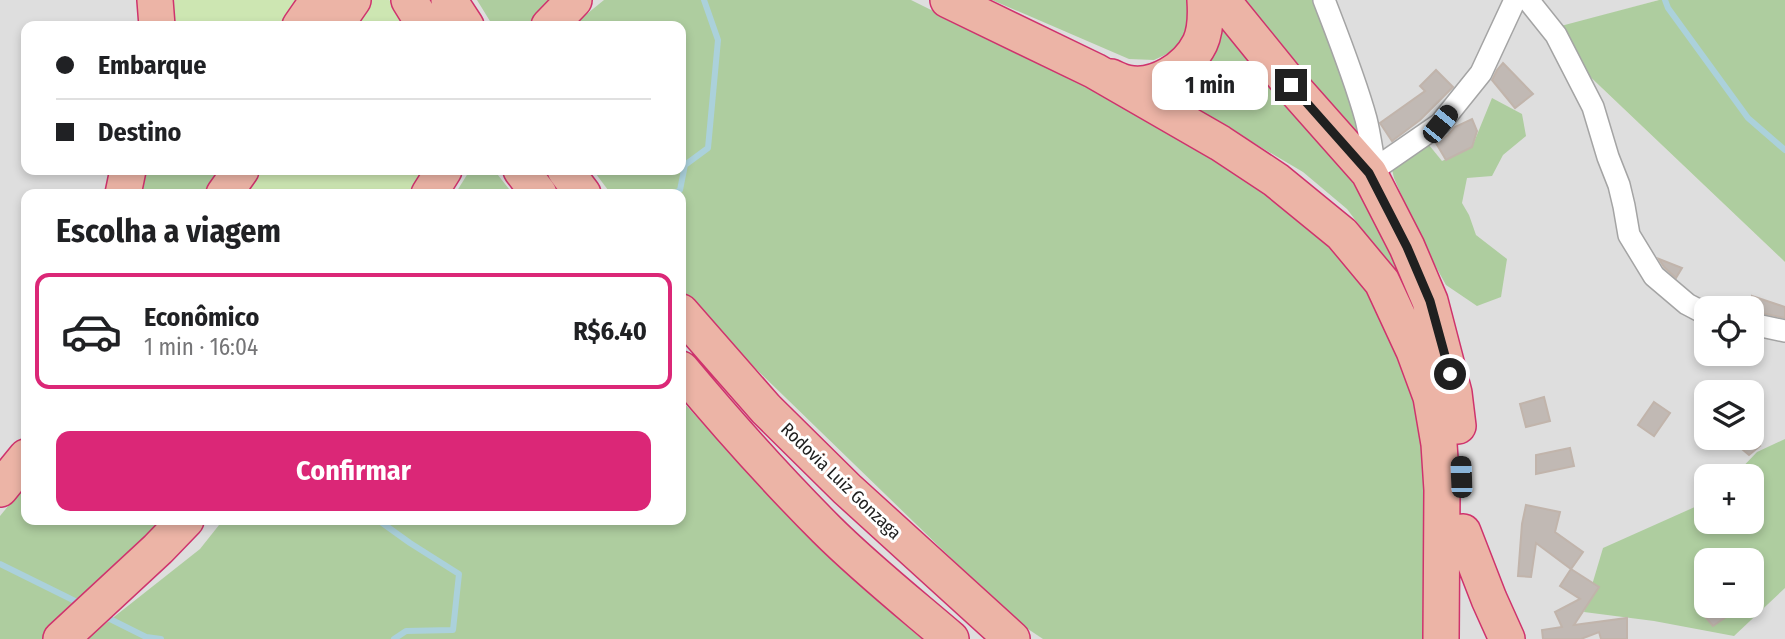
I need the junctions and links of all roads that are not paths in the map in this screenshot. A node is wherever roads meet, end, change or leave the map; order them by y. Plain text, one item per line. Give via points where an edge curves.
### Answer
1 (142, 0) edge
2 (155, 0) edge
3 (318, 0) edge
4 (353, 0) edge
5 (409, 0) edge
6 (450, 0) edge
7 (574, 0) edge
8 (948, 0) edge
9 (1205, 0) edge
10 (1222, 0) edge
11 (1324, 0) edge
12 (1515, 0) edge
13 (1528, 0) edge
14 (140, 21) edge
15 (157, 21) edge
16 (303, 21) edge
17 (338, 21) edge
18 (422, 21) edge
19 (463, 21) edge
20 (554, 21) edge
21 (1095, 71) junction
22 (1372, 170) junction
23 (1694, 308) edge
24 (686, 318) edge
25 (1764, 327) edge
26 (1785, 331) edge
27 (686, 375) edge
28 (21, 463) edge
29 (0, 489) edge
30 (181, 525) edge
31 (1463, 532) junction
32 (61, 639) edge
33 (951, 639) edge
34 (1012, 639) edge
35 (1441, 639) edge
36 (1460, 639) edge
37 (1507, 639) edge

1 - 14 highway
2 - 15 highway
3 - 16 highway
4 - 17 highway
5 - 18 highway
6 - 19 highway
7 - 20 highway
8 - 21 highway
9 - 21 highway via 1200,43 1188,61 1170,75 1149,83 1127,83
10 - 22 highway via 1291,85
11 - 22 street via 1367,123
12 - 22 street via 1481,73 1440,124
13 - 23 street via 1556,35 1593,107 1625,206 1629,235 1654,276
21 - 35 highway via 1276,180 1342,234 1382,282 1431,397 1439,444
22 - 31 highway via 1430,301 1440,335 1454,393
24 - 34 highway, Rodovia Luiz Gonzaga via 766,409 847,489
25 - 26 street
27 - 33 highway via 827,530
28 - 29 highway
30 - 32 highway
31 - 36 highway
31 - 37 highway

